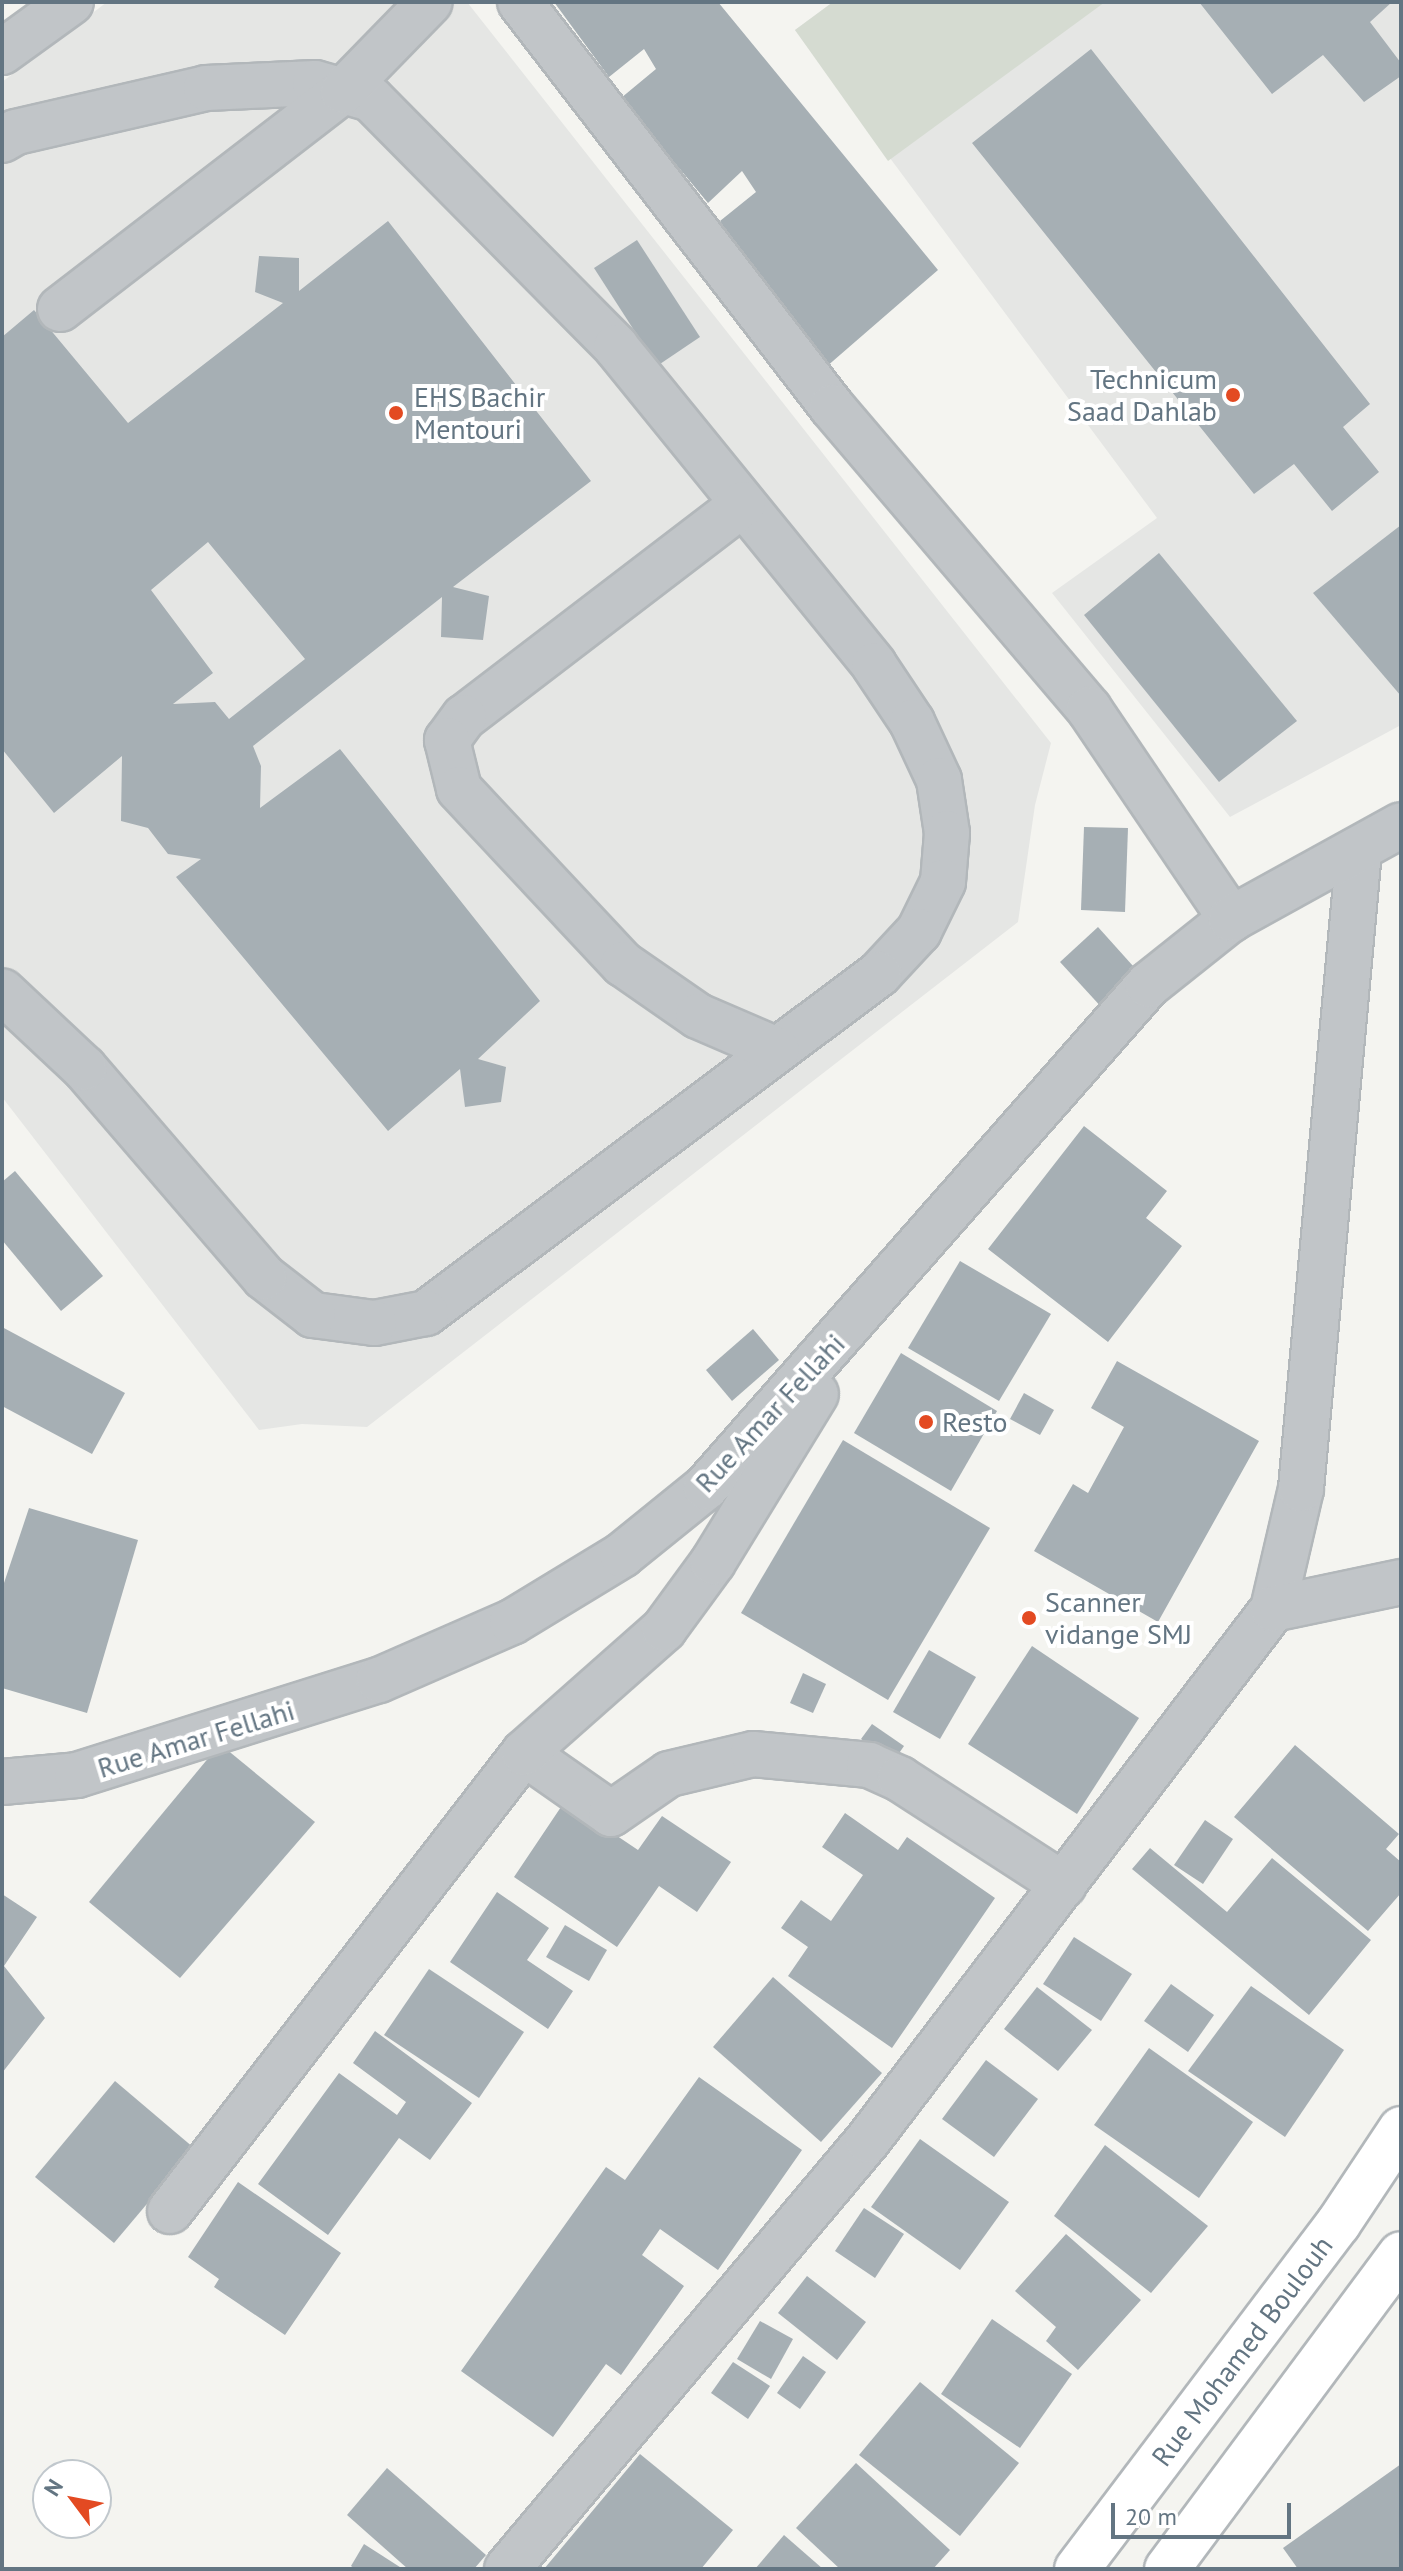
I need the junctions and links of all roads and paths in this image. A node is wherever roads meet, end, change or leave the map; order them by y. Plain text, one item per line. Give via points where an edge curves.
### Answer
1 (71, 2) edge
2 (430, 2) edge
3 (520, 2) edge
4 (2, 52) edge
5 (343, 91) junction
6 (2, 140) edge
7 (60, 309) dead end
8 (743, 504) junction
9 (1401, 825) edge
10 (1359, 851) junction
11 (1231, 919) junction
12 (2, 991) edge
13 (777, 1050) junction
14 (873, 1302) junction
15 (1401, 1582) edge
16 (1273, 1609) junction
17 (524, 1753) junction
18 (2, 1782) edge
19 (1064, 1885) junction
20 (1401, 2129) edge
21 (170, 2211) dead end
22 (1401, 2254) edge
23 (507, 2569) edge
24 (1077, 2569) edge
25 (1167, 2569) edge

1 - 4 street
2 - 5 street
3 - 11 street via 832,407 1089,709
5 - 6 street via 315,83 206,88 30,128
5 - 7 street
5 - 8 street via 371,99 562,287
8 - 13 street via 874,665 912,722 939,780 947,833 943,882 919,931 879,974
8 - 13 street via 464,717 447,740 459,789 623,964 698,1016
9 - 10 street, Rue Amar Fellahi
10 - 11 street, Rue Amar Fellahi
10 - 16 street via 1301,1489
11 - 14 street, Rue Amar Fellahi via 1148,985
12 - 13 street via 84,1068 264,1277 313,1315 374,1323 426,1313
14 - 17 street via 713,1562 664,1629
14 - 18 street, Rue Amar Fellahi via 706,1487 622,1555 512,1622 379,1680 248,1725 77,1775
15 - 16 street
16 - 19 street
17 - 19 street via 611,1814 669,1774 753,1754 869,1765 900,1779
17 - 21 street
19 - 23 street via 868,2140
20 - 24 main road, Rue Mohamed Boulouh via 1338,2224
22 - 25 main road

